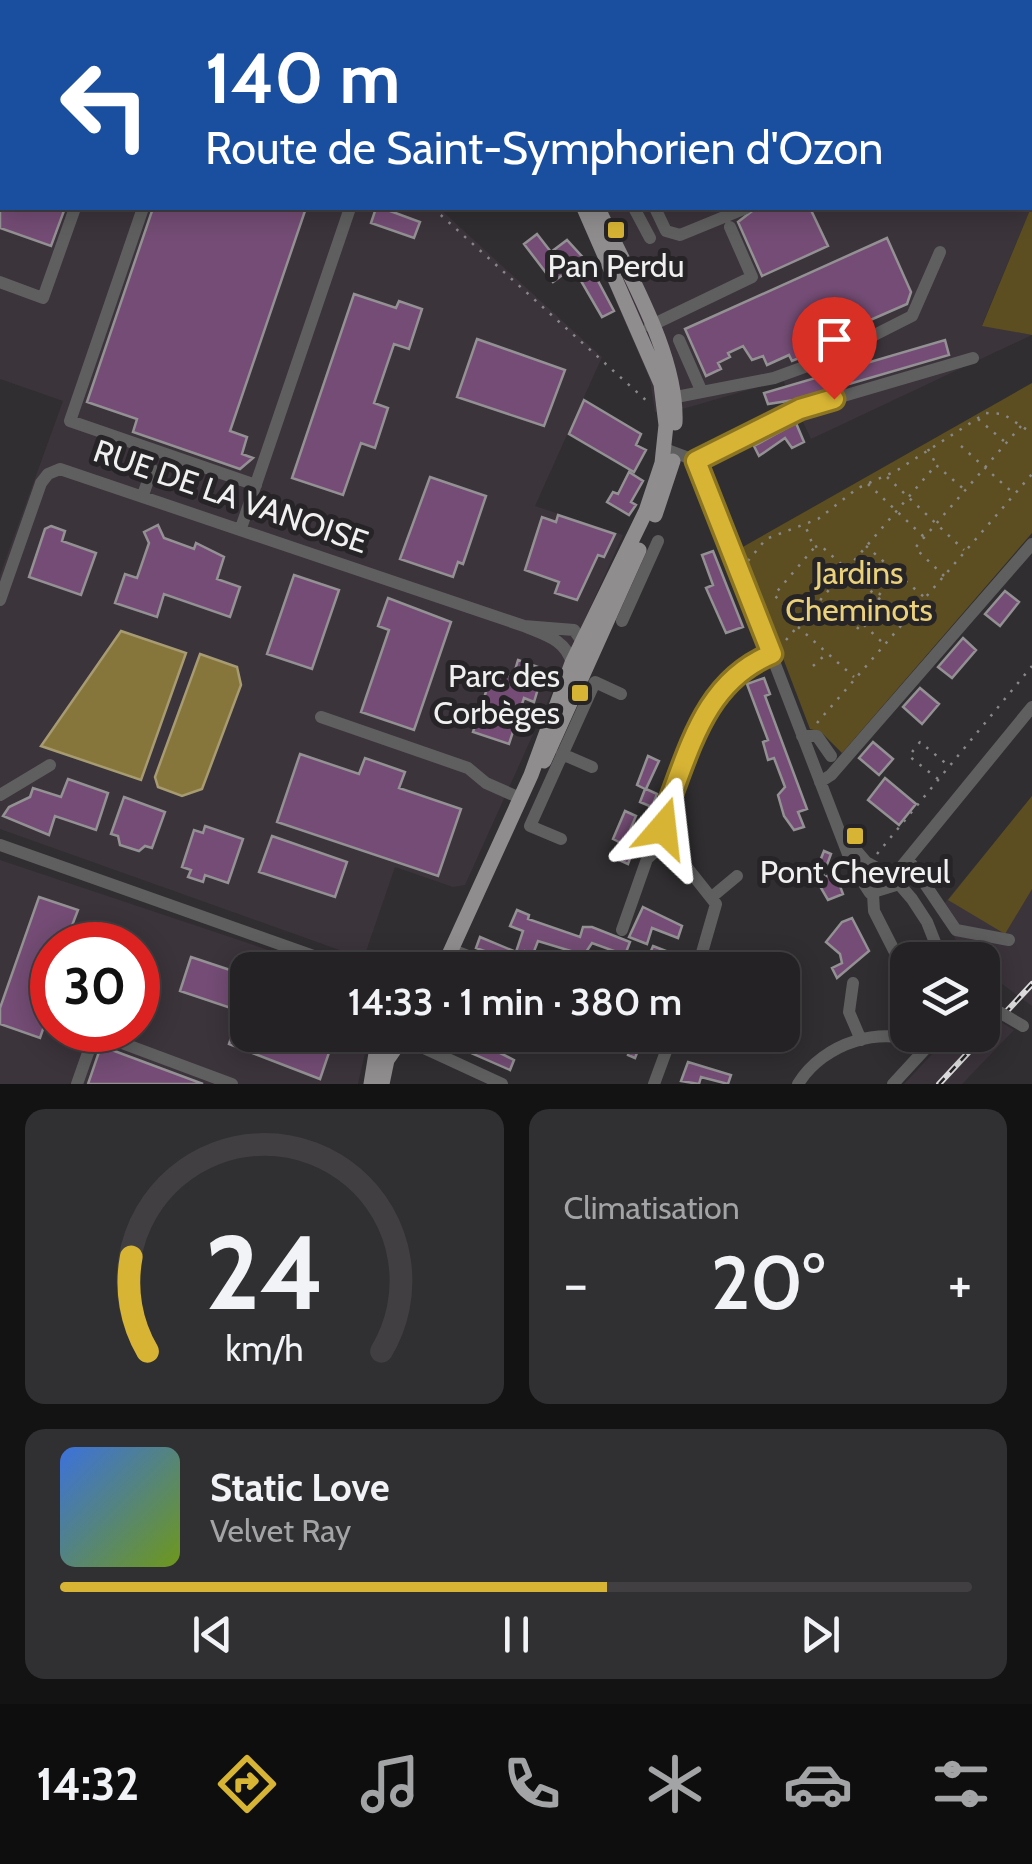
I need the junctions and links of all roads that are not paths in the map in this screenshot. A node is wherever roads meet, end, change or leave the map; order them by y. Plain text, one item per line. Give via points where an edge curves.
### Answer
1 (74, 210) edge
2 (143, 210) edge
3 (349, 210) edge
4 (585, 210) edge
5 (599, 210) edge
6 (635, 210) edge
7 (655, 210) edge
8 (741, 210) edge
9 (730, 227) dead end
10 (650, 238) dead end
11 (940, 252) dead end
12 (617, 266) junction
13 (0, 282) edge
14 (650, 326) junction
15 (679, 340) dead end
16 (973, 358) dead end
17 (701, 390) junction
18 (668, 400) junction
19 (668, 457) junction
20 (699, 468) junction
21 (152, 469) dead end
22 (256, 484) junction
23 (143, 495) junction
24 (242, 528) junction
25 (658, 541) dead end
26 (1032, 544) edge
27 (634, 579) junction
28 (0, 600) edge
29 (622, 620) dead end
30 (524, 626) junction
31 (583, 639) junction
32 (772, 654) junction
33 (578, 666) junction
34 (622, 694) dead end
35 (1032, 707) edge
36 (571, 714) junction
37 (321, 716) dead end
38 (807, 735) junction
39 (562, 754) junction
40 (831, 756) dead end
41 (50, 765) dead end
42 (592, 767) dead end
43 (820, 782) junction
44 (0, 795) edge
45 (520, 798) junction
46 (838, 826) junction
47 (562, 839) dead end
48 (666, 841) junction
49 (4, 848) edge
50 (908, 859) junction
51 (871, 866) junction
52 (737, 876) dead end
53 (894, 881) junction
54 (868, 888) junction
55 (713, 896) junction
56 (622, 930) dead end
57 (1009, 940) dead end
58 (934, 942) edge
59 (890, 943) edge
60 (299, 952) edge
61 (450, 952) edge
62 (458, 952) edge
63 (703, 952) edge
64 (852, 983) dead end
65 (1000, 1012) edge
66 (1028, 1028) edge
67 (861, 1040) junction
68 (890, 1040) edge
69 (389, 1052) edge
70 (391, 1052) edge
71 (433, 1052) edge
72 (666, 1052) edge
73 (920, 1052) edge
74 (77, 1084) edge
75 (232, 1084) edge
76 (371, 1084) edge
77 (382, 1084) edge
78 (502, 1084) edge
79 (654, 1084) edge
80 (798, 1084) edge
81 (893, 1084) edge

1 - 13 street via 43,298
2 - 22 street via 70,421
3 - 22 street
4 - 12 main road
5 - 12 main road
6 - 10 street
7 - 8 street via 666,231 680,235
9 - 14 street via 752,276
11 - 17 street via 912,316 774,378
12 - 14 main road
12 - 18 main road
14 - 18 main road
15 - 17 street
16 - 20 street via 800,409
17 - 18 street
18 - 19 main road
19 - 20 street
19 - 27 main road via 668,484
19 - 31 main road
20 - 32 street
21 - 23 street
22 - 24 street
23 - 24 street, RUE DE LA VANOISE
23 - 28 street, RUE DE LA VANOISE via 72,471 48,474
24 - 30 street, RUE DE LA VANOISE
25 - 27 street
26 - 43 street
27 - 29 street
27 - 33 main road
30 - 31 street, RUE DE LA VANOISE via 566,628
30 - 33 street, RUE DE LA VANOISE via 554,637
31 - 33 main road
32 - 38 street
32 - 48 street via 740,670 706,708 665,812
33 - 36 main road
33 - 45 main road
34 - 36 street via 594,682
35 - 50 street
36 - 39 street
36 - 62 main road
37 - 45 street via 468,768
38 - 40 street
38 - 43 street
39 - 42 street
39 - 47 street via 530,826
41 - 44 street
43 - 46 street
45 - 61 main road
46 - 51 street
46 - 54 street
48 - 55 street
48 - 56 street via 647,860
49 - 60 street
50 - 53 street
50 - 57 street via 956,930
51 - 53 street
51 - 54 street
52 - 55 street
53 - 54 street
53 - 58 street via 920,910
54 - 59 street
55 - 63 street via 715,916
64 - 67 street via 849,1012
65 - 66 street, bridge
67 - 68 street
67 - 80 street via 832,1047
69 - 76 main road
70 - 77 main road
71 - 78 street
72 - 79 street
73 - 81 street
74 - 75 street via 95,1034

